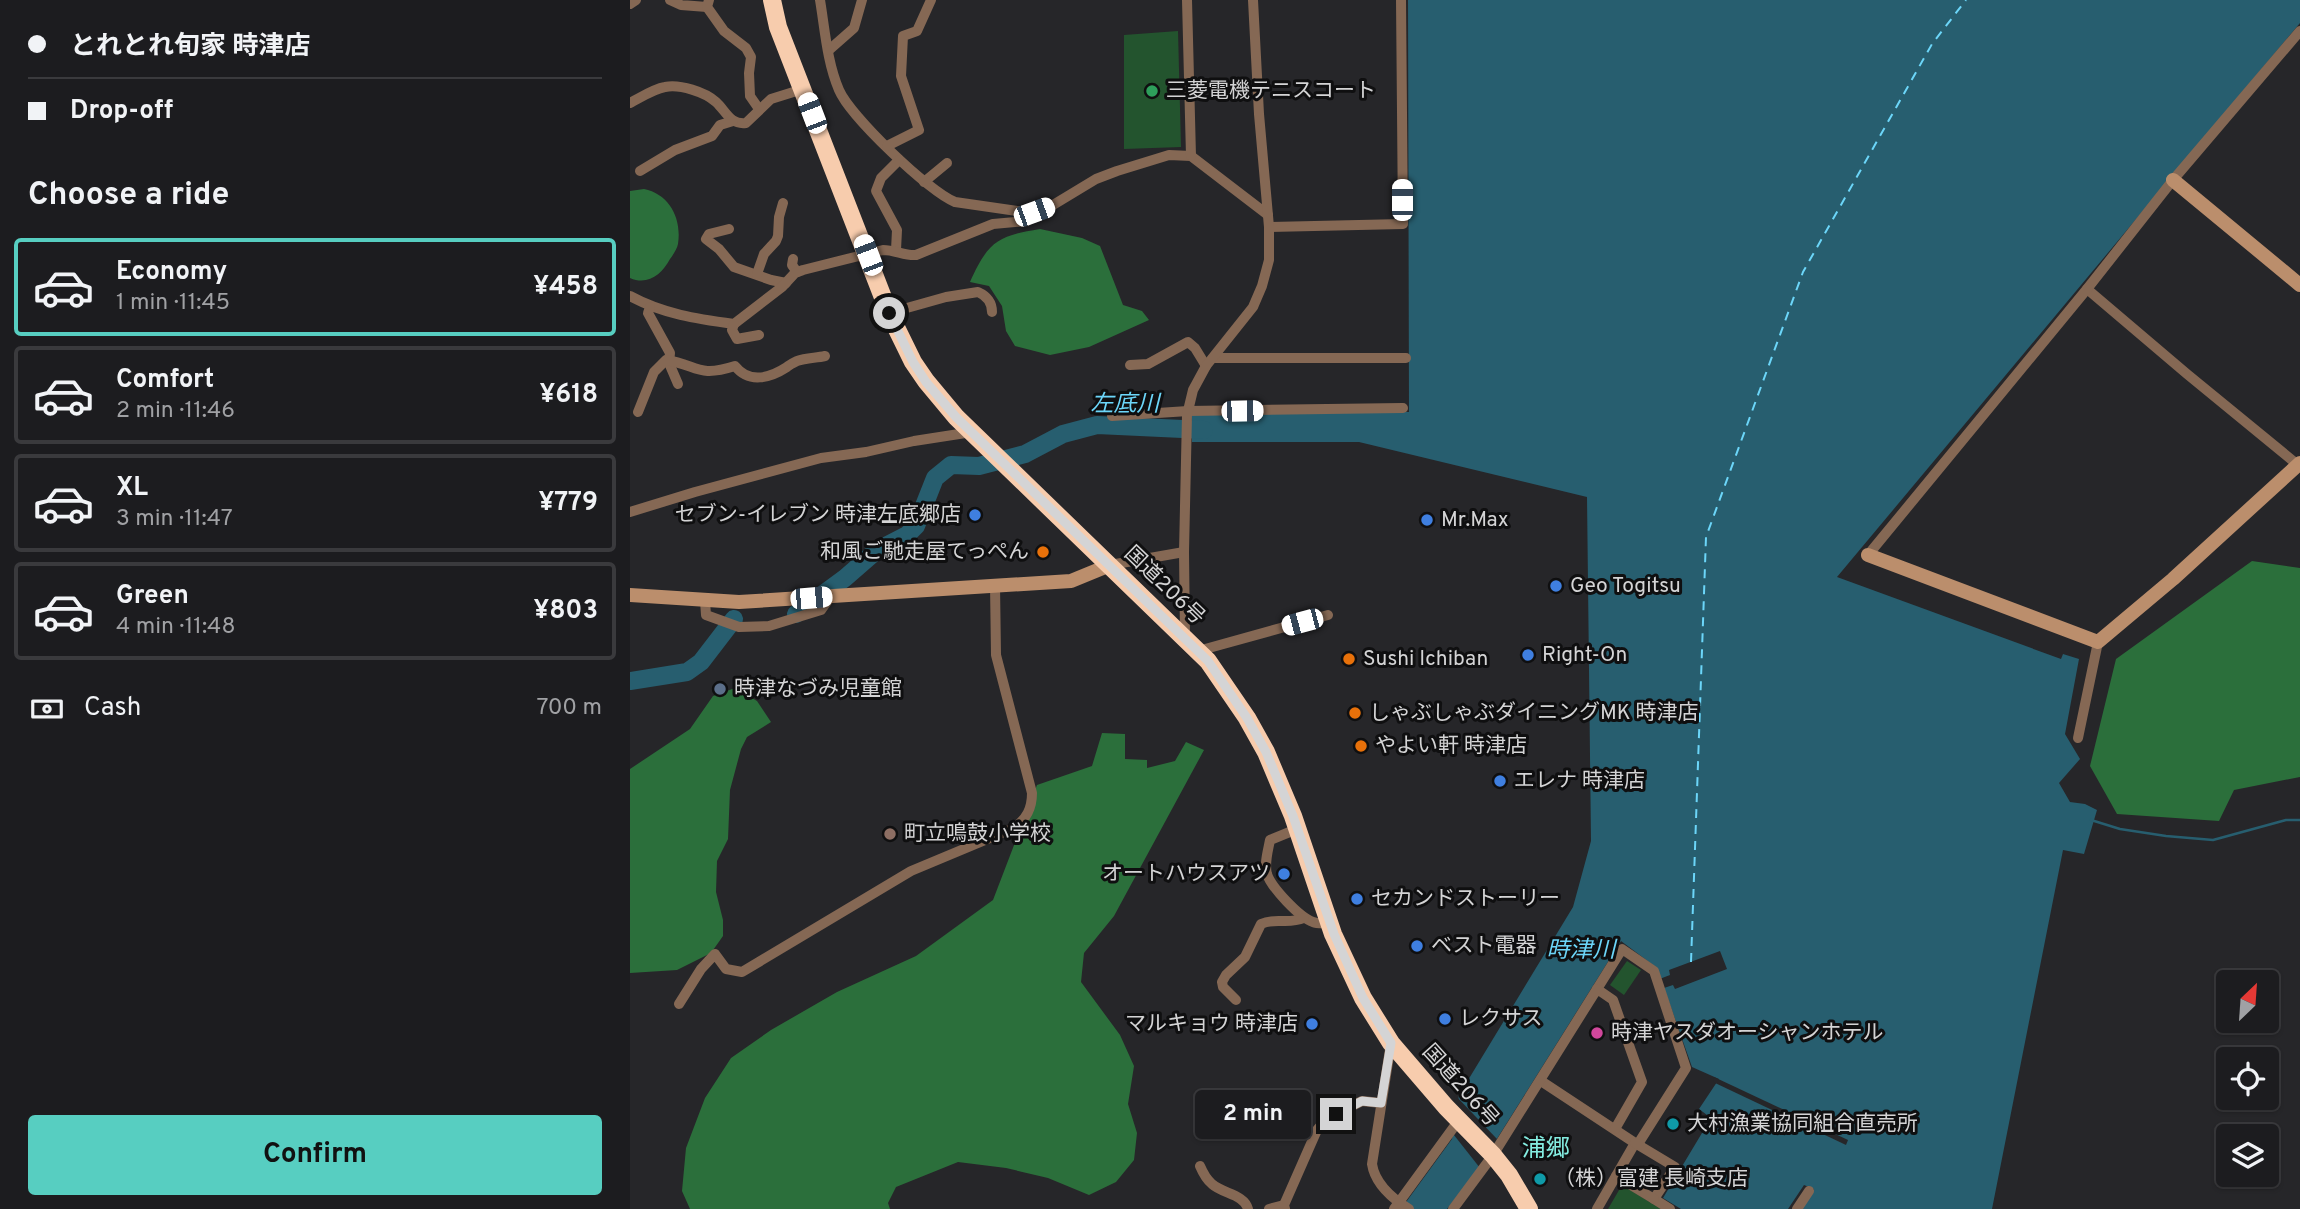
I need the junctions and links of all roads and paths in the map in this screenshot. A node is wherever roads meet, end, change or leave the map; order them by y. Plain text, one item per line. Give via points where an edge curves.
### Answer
1 (636, 0) edge
2 (670, 0) edge
3 (772, 0) edge
4 (820, 0) edge
5 (862, 0) edge
6 (931, 0) edge
7 (1187, 0) edge
8 (1253, 0) edge
9 (1401, 0) edge
10 (708, 4) edge
11 (630, 5) edge
12 (2300, 31) edge
13 (2296, 44) edge
14 (829, 50) junction
15 (803, 89) junction
16 (630, 103) edge
17 (759, 109) junction
18 (733, 121) junction
19 (887, 146) junction
20 (1191, 156) junction
21 (899, 160) junction
22 (947, 163) dead end
23 (640, 171) dead end
24 (2173, 180) junction
25 (924, 182) junction
26 (783, 203) dead end
27 (1034, 212) junction
28 (1268, 215) junction
29 (1269, 227) junction
30 (729, 229) dead end
31 (896, 250) junction
32 (868, 255) junction
33 (793, 260) dead end
34 (797, 272) junction
35 (757, 274) junction
36 (786, 283) junction
37 (2300, 285) edge
38 (2087, 289) junction
39 (630, 296) edge
40 (650, 307) junction
41 (992, 312) dead end
42 (889, 313) junction
43 (734, 324) junction
44 (759, 335) dead end
45 (825, 356) dead end
46 (1406, 358) dead end
47 (669, 360) junction
48 (1210, 362) junction
49 (1130, 365) dead end
50 (678, 384) dead end
51 (1403, 408) dead end
52 (638, 412) dead end
53 (1188, 413) junction
54 (1112, 416) dead end
55 (972, 432) junction
56 (2299, 464) edge
57 (630, 512) edge
58 (1184, 552) junction
59 (1868, 555) joint
60 (1110, 565) junction
61 (995, 585) junction
62 (630, 595) edge
63 (836, 596) junction
64 (705, 601) junction
65 (1328, 615) dead end
66 (1185, 637) junction
67 (2098, 642) junction
68 (1198, 651) junction
69 (2078, 738) dead end
70 (1297, 830) junction
71 (1304, 918) junction
72 (1329, 923) junction
73 (1597, 989) junction
74 (1236, 1000) dead end
75 (680, 1004) dead end
76 (1391, 1043) junction
77 (1541, 1081) junction
78 (1381, 1103) junction
79 (1459, 1120) junction
80 (1615, 1129) junction
81 (1637, 1143) junction
82 (1493, 1155) junction
83 (1200, 1166) dead end
84 (1616, 1176) junction
85 (1809, 1191) dead end
86 (1654, 1199) junction
87 (1396, 1206) edge
88 (1284, 1207) edge
89 (1248, 1209) edge
90 (1269, 1209) edge
91 (1409, 1209) edge
92 (1453, 1209) edge
93 (1529, 1209) edge
94 (1597, 1209) edge
95 (1670, 1209) edge
96 (1797, 1209) edge

1 - 11 street
2 - 10 street via 681,5
3 - 15 highway, 国道206号
4 - 14 street
5 - 14 street via 854,28
6 - 19 street via 917,31 903,36 900,64 919,130
7 - 20 street
8 - 28 street
9 - 29 street via 1402,224
10 - 17 street via 724,31 751,57 750,96
12 - 13 street
13 - 24 street
14 - 19 street via 841,94
15 - 17 street via 771,99
15 - 32 highway, 国道206号
16 - 18 street via 664,87 675,87 704,94
17 - 18 street via 746,123
18 - 23 street
19 - 21 street
20 - 27 street via 1169,155 1117,171
20 - 28 street
21 - 25 street
21 - 31 street via 876,187 897,230
22 - 25 street
24 - 37 street
24 - 38 street
25 - 27 street via 955,202
26 - 35 street via 776,242 764,254
27 - 31 street via 1027,221 993,225 916,255
28 - 29 street
29 - 48 street via 1269,260 1253,307
30 - 35 street via 706,239 734,267
31 - 32 street
32 - 34 street
32 - 42 highway, 国道206号
33 - 34 street
34 - 36 street
35 - 36 street
36 - 43 street
38 - 56 street
38 - 59 street
39 - 40 street
40 - 43 street via 676,316
40 - 47 street via 648,313 670,353
41 - 42 street via 992,305 978,292
42 - 55 highway, 国道206号 via 926,382
43 - 44 street via 737,339
45 - 47 street via 796,361 762,378 753,378 735,366 706,372
46 - 48 street
47 - 50 street
47 - 52 street via 654,372
48 - 49 street via 1188,342 1149,364
48 - 53 street via 1192,390
51 - 53 street
53 - 54 street
53 - 58 street
55 - 57 street via 821,458
55 - 60 highway, 国道206号
56 - 67 street
58 - 60 street
58 - 66 street
59 - 67 street
60 - 61 street via 1071,581
60 - 66 highway, 国道206号
61 - 63 street
61 - 75 street via 996,655 1032,793 1032,806 1023,821 911,871 742,972 726,969 715,954
62 - 64 street
63 - 64 street
63 - 64 street via 821,610 769,626 739,627 706,615
65 - 68 street
66 - 68 highway, 国道206号
67 - 69 street
68 - 70 highway, 国道206号 via 1266,752
70 - 71 street via 1270,840 1266,865 1269,879
70 - 72 highway, 国道206号
71 - 72 street
71 - 74 street via 1261,924 1245,957 1222,982
72 - 76 highway, 国道206号 via 1363,998
73 - 77 street
73 - 80 street via 1614,1000 1642,1082
73 - 81 street via 1622,949 1654,971 1686,1068
76 - 78 street
76 - 79 highway, 国道206号
77 - 80 street
77 - 82 street
78 - 87 street via 1374,1174
78 - 88 street via 1362,1101 1323,1123
79 - 82 highway, 国道206号
79 - 87 street
80 - 81 street
81 - 84 street
81 - 86 street via 1675,1167
82 - 92 street
82 - 93 highway, 国道206号
83 - 89 street via 1213,1185 1241,1199
84 - 86 street
84 - 94 street
85 - 96 street
86 - 95 street
87 - 91 street
88 - 90 street

